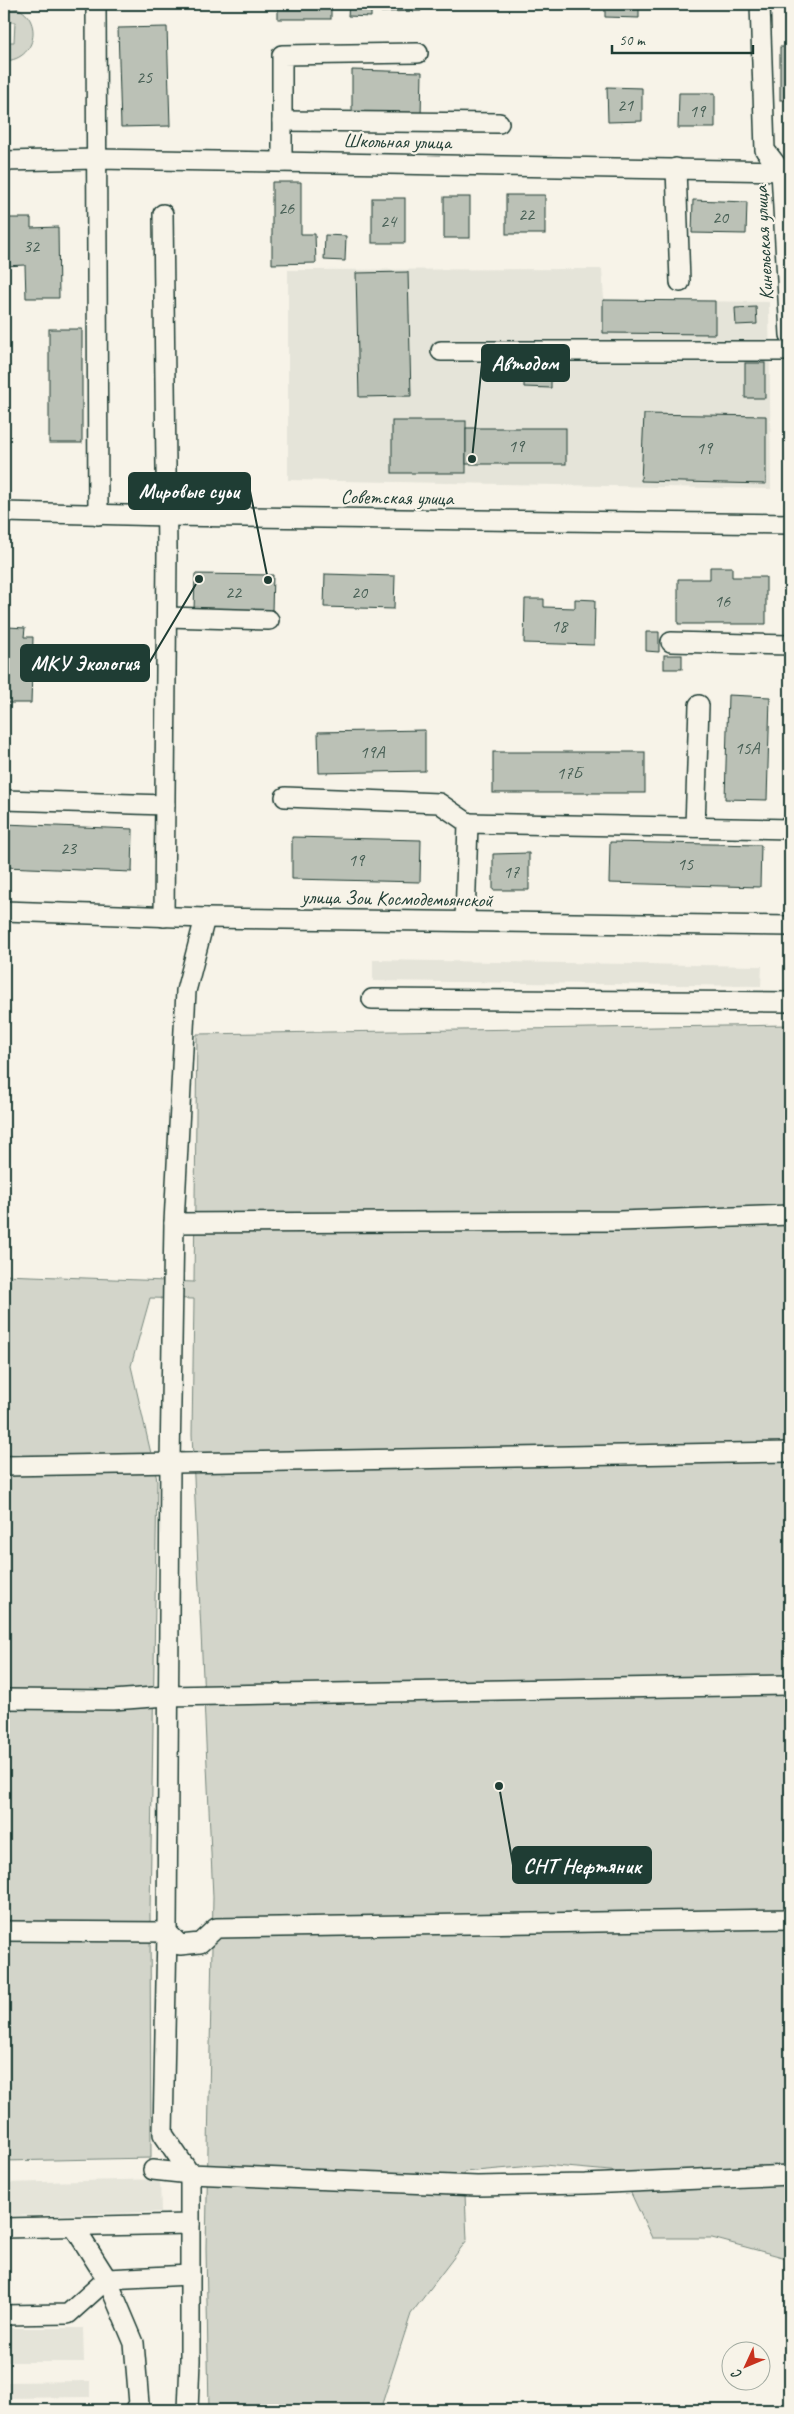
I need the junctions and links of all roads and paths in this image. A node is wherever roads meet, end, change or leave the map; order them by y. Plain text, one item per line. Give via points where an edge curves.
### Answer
1 (96, 4) edge
2 (760, 4) edge
3 (418, 53) dead end
4 (282, 121) junction
5 (499, 123) dead end
6 (97, 159) junction
7 (4, 161) edge
8 (282, 162) junction
9 (676, 168) junction
10 (786, 171) edge
11 (163, 214) dead end
12 (680, 282) dead end
13 (790, 335) edge
14 (441, 351) dead end
15 (790, 351) edge
16 (4, 512) edge
17 (98, 514) junction
18 (167, 516) junction
19 (790, 524) edge
20 (166, 617) junction
21 (270, 620) dead end
22 (671, 642) dead end
23 (790, 645) edge
24 (699, 705) dead end
25 (285, 797) dead end
26 (4, 800) edge
27 (165, 805) junction
28 (468, 823) junction
29 (695, 827) junction
30 (790, 829) edge
31 (4, 911) edge
32 (164, 917) junction
33 (205, 918) junction
34 (465, 920) junction
35 (790, 926) edge
36 (372, 999) dead end
37 (790, 1002) edge
38 (790, 1216) edge
39 (174, 1223) junction
40 (790, 1452) edge
41 (170, 1462) junction
42 (4, 1466) edge
43 (790, 1685) edge
44 (167, 1696) junction
45 (4, 1699) edge
46 (790, 1919) edge
47 (4, 1931) edge
48 (167, 1932) junction
49 (153, 2170) dead end
50 (190, 2174) junction
51 (790, 2175) edge
52 (190, 2224) junction
53 (74, 2227) junction
54 (4, 2228) edge
55 (190, 2275) junction
56 (107, 2279) junction
57 (4, 2315) edge
58 (135, 2410) edge
59 (188, 2410) edge

1 - 6 street
2 - 10 street, Кинельская улица via 765,150
3 - 4 street via 282,55
4 - 5 street
4 - 8 street
6 - 7 street, Школьная улица
6 - 8 street, Школьная улица
6 - 17 street
8 - 9 street, Школьная улица
9 - 10 street, Школьная улица
9 - 12 street
10 - 13 street, Кинельская улица
11 - 18 street
14 - 15 street
16 - 17 street, Советская улица
17 - 18 street, Советская улица
18 - 19 street, Советская улица
18 - 20 street
20 - 21 street
20 - 27 street
22 - 23 street
24 - 29 street
25 - 28 street via 439,803
26 - 27 street
27 - 32 street
28 - 29 street
28 - 34 street
29 - 30 street
31 - 32 street, улица Зои Космодемьянской
32 - 33 street, улица Зои Космодемьянской
33 - 34 street, улица Зои Космодемьянской
33 - 39 street via 186,991
34 - 35 street, улица Зои Космодемьянской
36 - 37 street
38 - 39 street via 620,1221
39 - 41 street
40 - 41 street
41 - 42 street via 122,1466
41 - 44 street
43 - 44 street
44 - 45 street via 113,1700
44 - 48 street
46 - 48 street via 216,1928 200,1943 180,1945
47 - 48 street
48 - 50 street via 163,2134
49 - 50 street
50 - 51 street via 477,2186
50 - 52 street
52 - 53 street
52 - 55 street
53 - 54 street
53 - 56 street
55 - 56 street
55 - 59 street
56 - 57 street via 68,2314
56 - 58 street via 134,2343 139,2404

